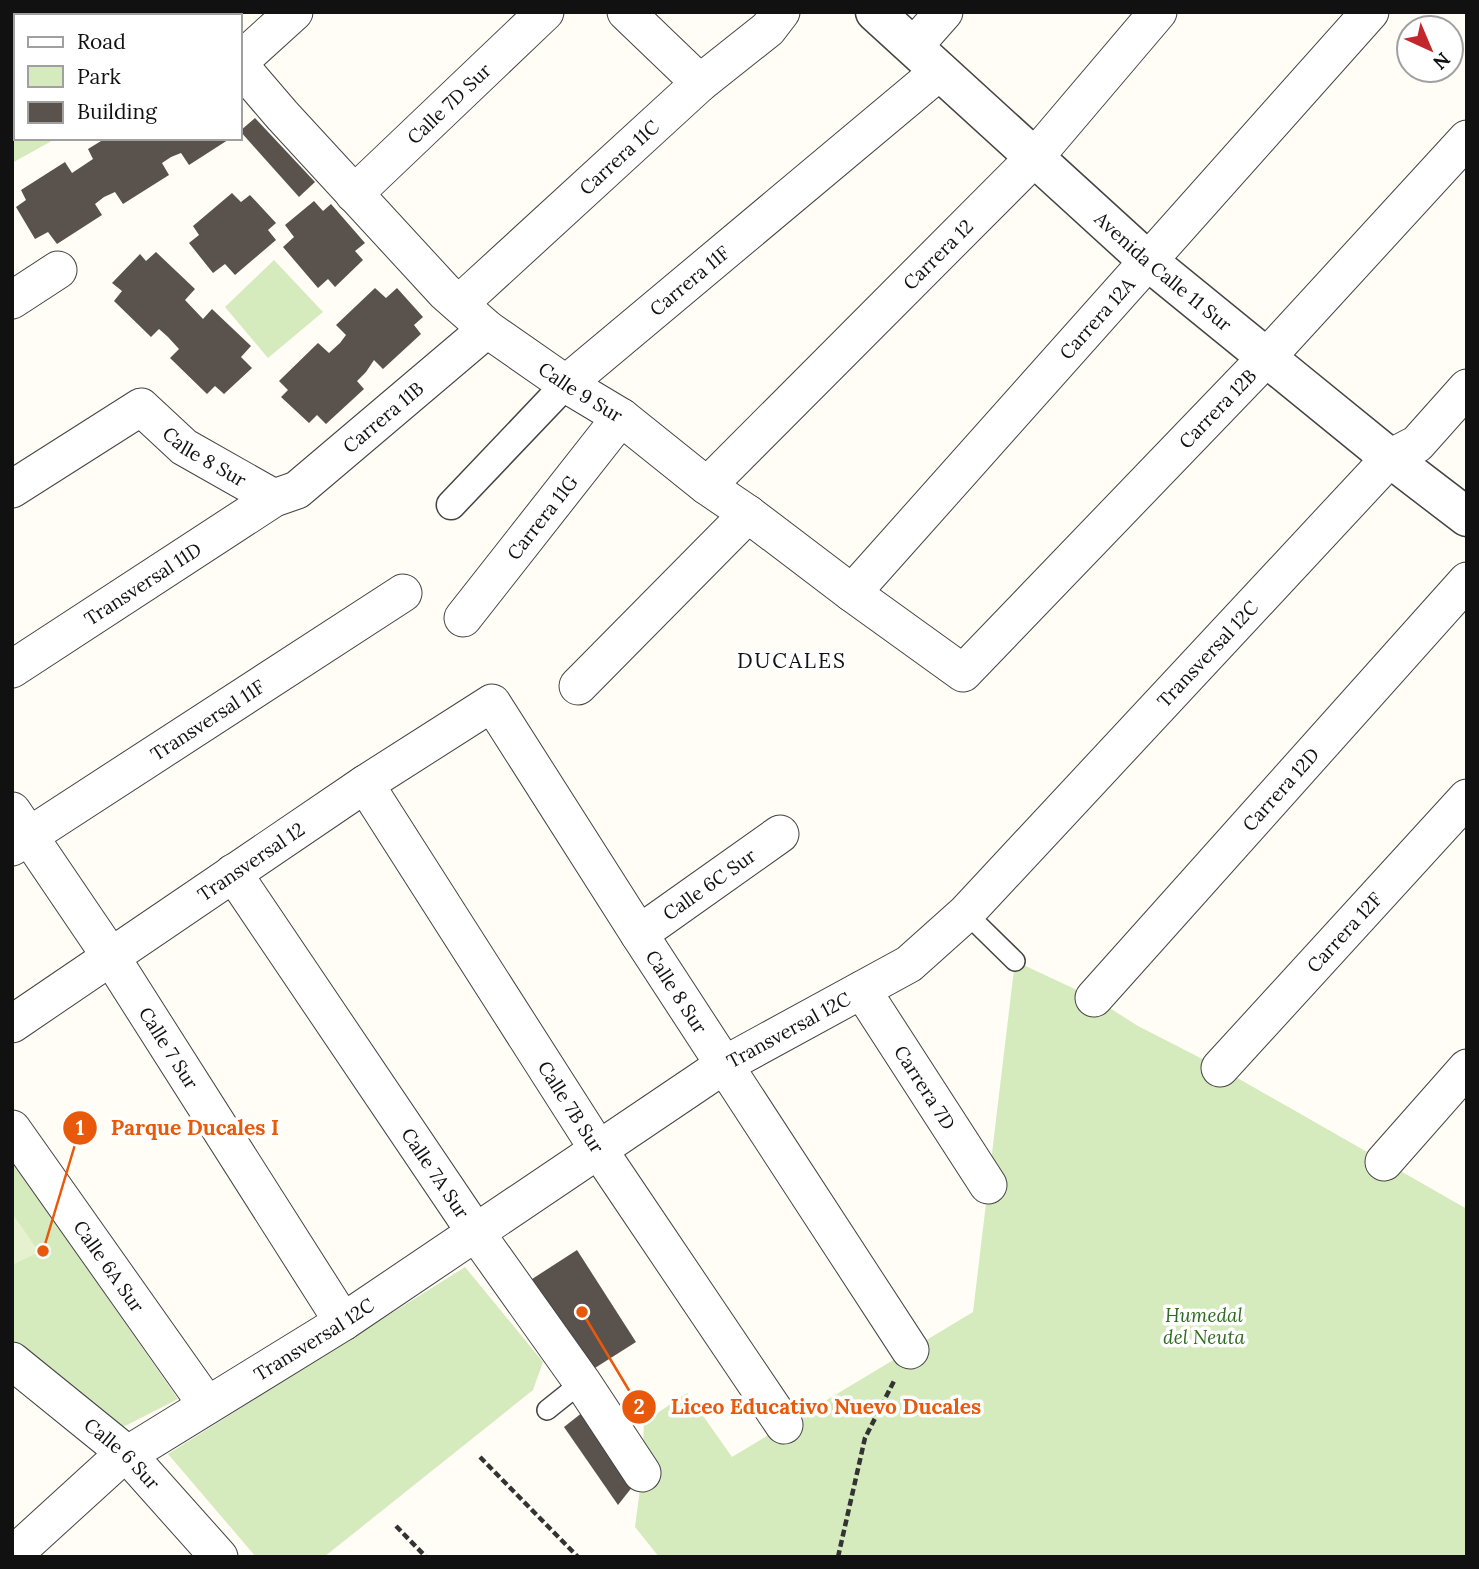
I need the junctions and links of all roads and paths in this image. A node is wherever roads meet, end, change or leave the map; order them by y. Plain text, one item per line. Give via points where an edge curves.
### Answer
1 (294, 12) edge
2 (545, 12) edge
3 (626, 12) edge
4 (781, 12) edge
5 (876, 12) edge
6 (944, 12) edge
7 (1158, 12) edge
8 (1370, 12) edge
9 (926, 59) junction
10 (242, 62) edge
11 (242, 68) edge
12 (700, 83) junction
13 (1467, 139) edge
14 (1034, 158) junction
15 (354, 194) junction
16 (1147, 261) junction
17 (58, 270) dead end
18 (12, 300) edge
19 (459, 304) junction
20 (487, 330) junction
21 (1266, 358) junction
22 (566, 384) junction
23 (1467, 388) edge
24 (621, 418) junction
25 (1391, 458) junction
26 (707, 486) junction
27 (12, 489) edge
28 (274, 498) junction
29 (451, 505) dead end
30 (747, 514) junction
31 (1467, 517) edge
32 (1467, 581) edge
33 (403, 593) dead end
34 (852, 593) junction
35 (463, 618) dead end
36 (12, 669) edge
37 (963, 673) joint
38 (578, 686) dead end
39 (492, 703) joint
40 (365, 784) junction
41 (1467, 798) edge
42 (18, 831) edge
43 (780, 834) dead end
44 (233, 873) junction
45 (965, 913) junction
46 (639, 934) junction
47 (111, 957) junction
48 (1015, 961) dead end
49 (862, 990) junction
50 (1094, 999) dead end
51 (12, 1024) edge
52 (724, 1065) junction
53 (1220, 1068) dead end
54 (1467, 1069) edge
55 (12, 1129) edge
56 (598, 1149) junction
57 (1384, 1162) dead end
58 (988, 1185) dead end
59 (476, 1233) junction
60 (343, 1322) junction
61 (910, 1350) joint
62 (12, 1361) edge
63 (582, 1382) junction
64 (207, 1405) junction
65 (547, 1410) dead end
66 (784, 1425) dead end
67 (128, 1455) junction
68 (480, 1457) dead end
69 (642, 1473) dead end
70 (396, 1526) dead end
71 (12, 1556) edge
72 (219, 1557) edge
73 (426, 1557) edge
74 (578, 1557) edge
75 (838, 1557) edge

1 - 10 street
2 - 15 street, Calle 7D Sur
3 - 12 street
4 - 12 street, Carrera 11C via 768,29
5 - 9 street, Avenida Calle 11 Sur
6 - 9 street, Carrera 11F
7 - 14 street, Carrera 12
8 - 16 street, Carrera 12A
9 - 14 street, Avenida Calle 11 Sur
9 - 22 street, Carrera 11F
11 - 15 street, Calle 9 Sur via 273,122
12 - 19 street, Carrera 11C
13 - 21 street, Carrera 12B
14 - 16 street, Avenida Calle 11 Sur
14 - 26 street, Carrera 12
15 - 19 street, Calle 9 Sur
16 - 21 street, Avenida Calle 11 Sur
16 - 34 street, Carrera 12A
17 - 18 street
19 - 20 street, Calle 9 Sur
20 - 22 street, Calle 9 Sur
20 - 28 street, Carrera 11B via 297,490
21 - 25 street, Avenida Calle 11 Sur
21 - 37 street, Carrera 12B
22 - 24 street, Calle 9 Sur
22 - 29 street, Carrera 11F
23 - 25 street, Transversal 12C via 1417,444
24 - 26 street, Calle 9 Sur
24 - 35 street, Carrera 11G
25 - 31 street, Avenida Calle 11 Sur
25 - 45 street, Transversal 12C
26 - 30 street, Calle 9 Sur
27 - 28 street, Calle 8 Sur via 141,407 184,447
28 - 36 street, Transversal 11D
30 - 34 street, Calle 9 Sur
30 - 38 street
32 - 50 street, Carrera 12D
33 - 42 street, Transversal 11F
34 - 37 street, Calle 9 Sur
39 - 40 street, Transversal 12
39 - 46 street, Calle 8 Sur
40 - 44 street, Transversal 12
40 - 56 street, Calle 7B Sur
41 - 53 street, Carrera 12F
42 - 47 street, Calle 7 Sur
43 - 46 street, Calle 6C Sur
44 - 47 street, Transversal 12
44 - 59 street, Calle 7A Sur
45 - 48 lane
45 - 49 street, Transversal 12C via 909,964
46 - 52 street, Calle 8 Sur
47 - 51 street, Transversal 12
47 - 60 street, Calle 7 Sur
49 - 52 street, Transversal 12C
49 - 58 street, Carrera 7D
52 - 56 street, Transversal 12C
52 - 61 street, Calle 8 Sur
54 - 57 street
55 - 64 street, Calle 6A Sur
56 - 59 street, Transversal 12C
56 - 66 street, Calle 7B Sur
59 - 60 street, Transversal 12C
59 - 63 street, Calle 7A Sur
60 - 64 street, Transversal 12C
61 - 75 path via 865,1438
62 - 67 street, Calle 6 Sur
63 - 65 lane
63 - 69 street, Calle 7A Sur
64 - 67 street, Transversal 12C
67 - 71 street, Transversal 12C
67 - 72 street, Calle 6 Sur
68 - 74 path
70 - 73 path

